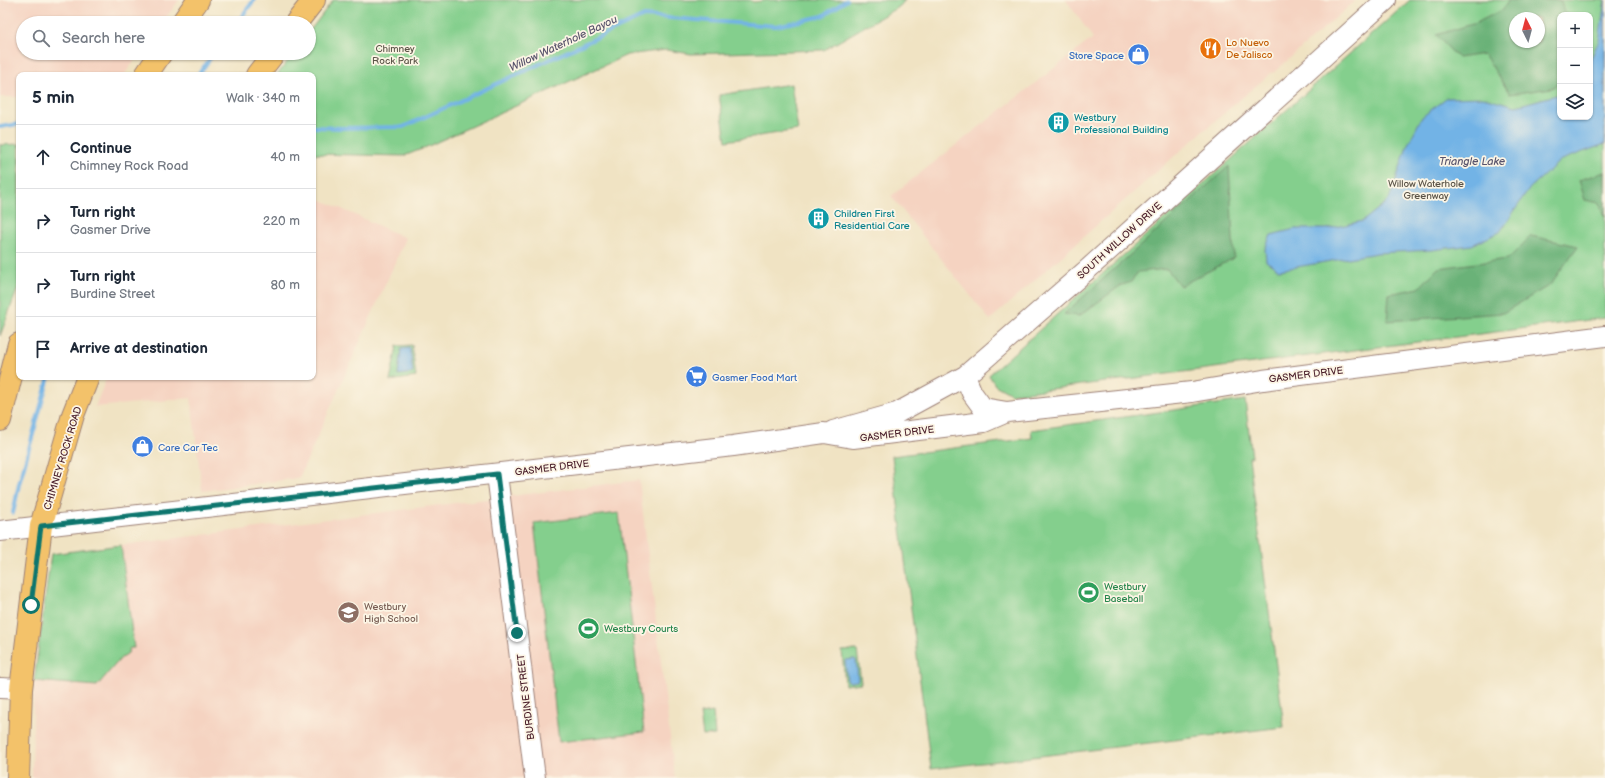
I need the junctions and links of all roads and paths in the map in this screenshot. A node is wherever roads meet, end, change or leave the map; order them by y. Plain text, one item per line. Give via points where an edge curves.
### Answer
1 (198, 0) edge
2 (314, 0) edge
3 (1386, 0) edge
4 (187, 16) edge
5 (301, 16) edge
6 (156, 60) edge
7 (269, 60) edge
8 (148, 72) edge
9 (259, 72) edge
10 (1605, 336) edge
11 (16, 356) edge
12 (965, 376) junction
13 (87, 380) edge
14 (1007, 412) junction
15 (0, 420) edge
16 (824, 433) junction
17 (497, 474) junction
18 (41, 526) junction
19 (0, 531) edge
20 (10, 688) edge
21 (18, 778) edge
22 (535, 778) edge

1 - 4 main road
2 - 5 main road
3 - 12 street, SOUTH WILLOW DRIVE via 1088,269
6 - 8 main road
7 - 9 main road
10 - 14 street, GASMER DRIVE via 1270,379 1192,392
11 - 15 main road
12 - 14 street, GASMER DRIVE via 972,393 983,408
12 - 16 street, SOUTH WILLOW DRIVE via 897,413
13 - 18 main road, CHIMNEY ROCK ROAD via 73,415
14 - 16 street, GASMER DRIVE via 984,422 871,436 853,438
16 - 17 street, GASMER DRIVE via 761,443
17 - 18 street, GASMER DRIVE
17 - 22 street, BURDINE STREET
18 - 19 street, GASMER DRIVE
18 - 20 main road, CHIMNEY ROCK ROAD
20 - 21 main road, CHIMNEY ROCK ROAD

